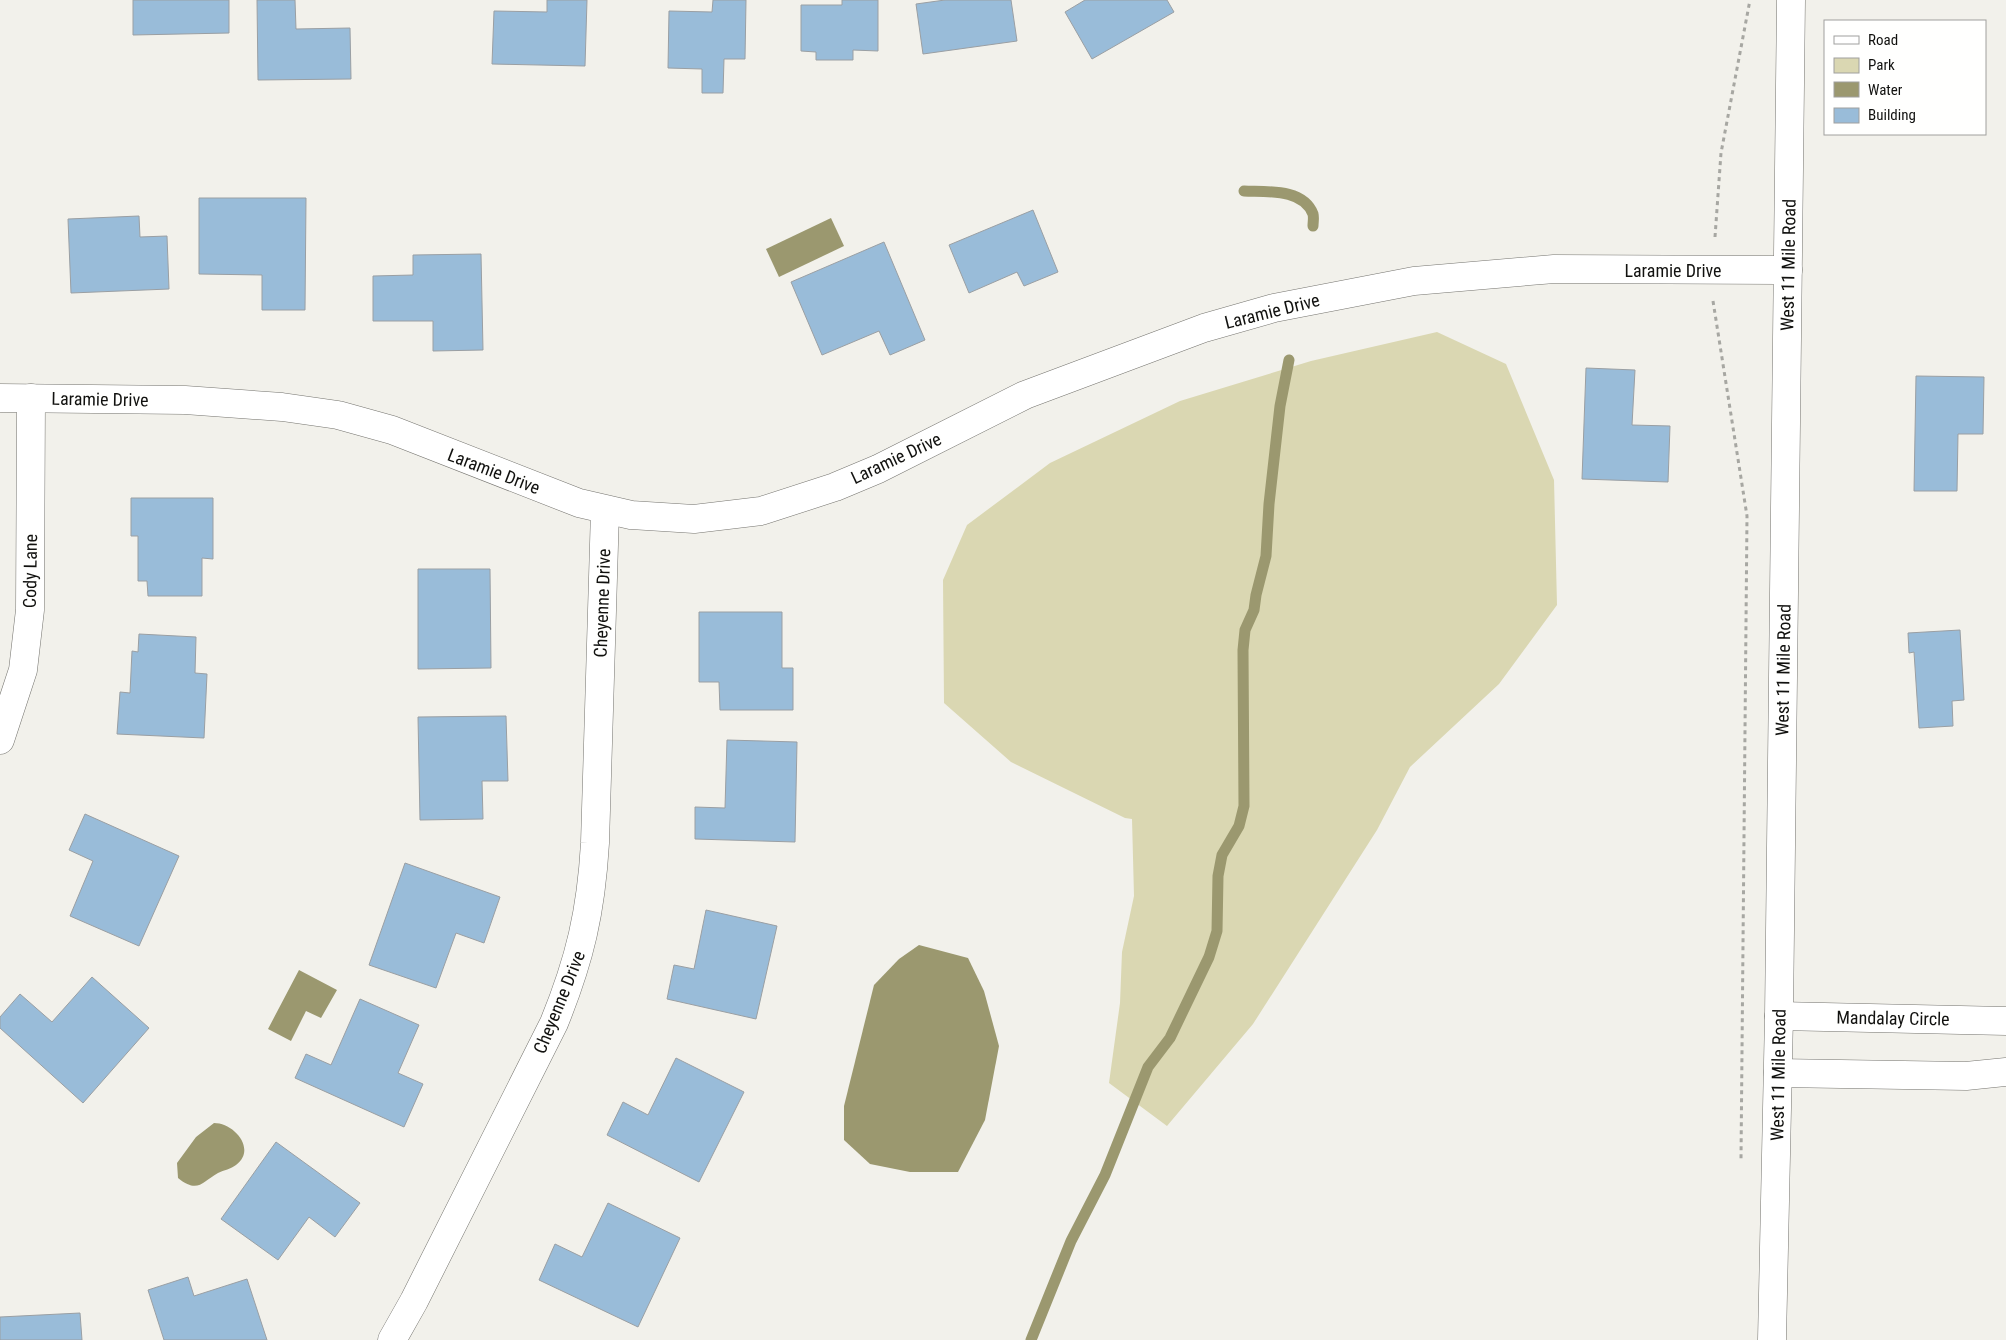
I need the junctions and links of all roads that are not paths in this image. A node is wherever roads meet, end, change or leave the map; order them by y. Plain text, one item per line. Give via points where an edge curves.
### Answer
1 (1791, 0) edge
2 (1788, 270) junction
3 (0, 398) edge
4 (31, 398) junction
5 (605, 510) junction
6 (0, 740) edge
7 (1780, 1016) junction
8 (2006, 1021) edge
9 (2006, 1072) edge
10 (1778, 1073) junction
11 (392, 1340) edge
12 (1772, 1340) edge

1 - 2 street, West 11 Mile Road
2 - 5 street, Laramie Drive via 1554,269 1414,281 1274,308 1204,328 1025,395 878,469 786,504 735,515 694,519 653,518
2 - 7 street, West 11 Mile Road
3 - 4 street, Laramie Drive
4 - 5 street, Laramie Drive via 185,400 338,415 392,430 530,486
4 - 6 street, Cody Lane via 30,610 23,670
5 - 11 street, Cheyenne Drive via 595,843 592,895 583,941 571,983 554,1023
7 - 8 street, Mandalay Circle
7 - 10 street, West 11 Mile Road
9 - 10 street via 1966,1076
10 - 12 street, West 11 Mile Road

